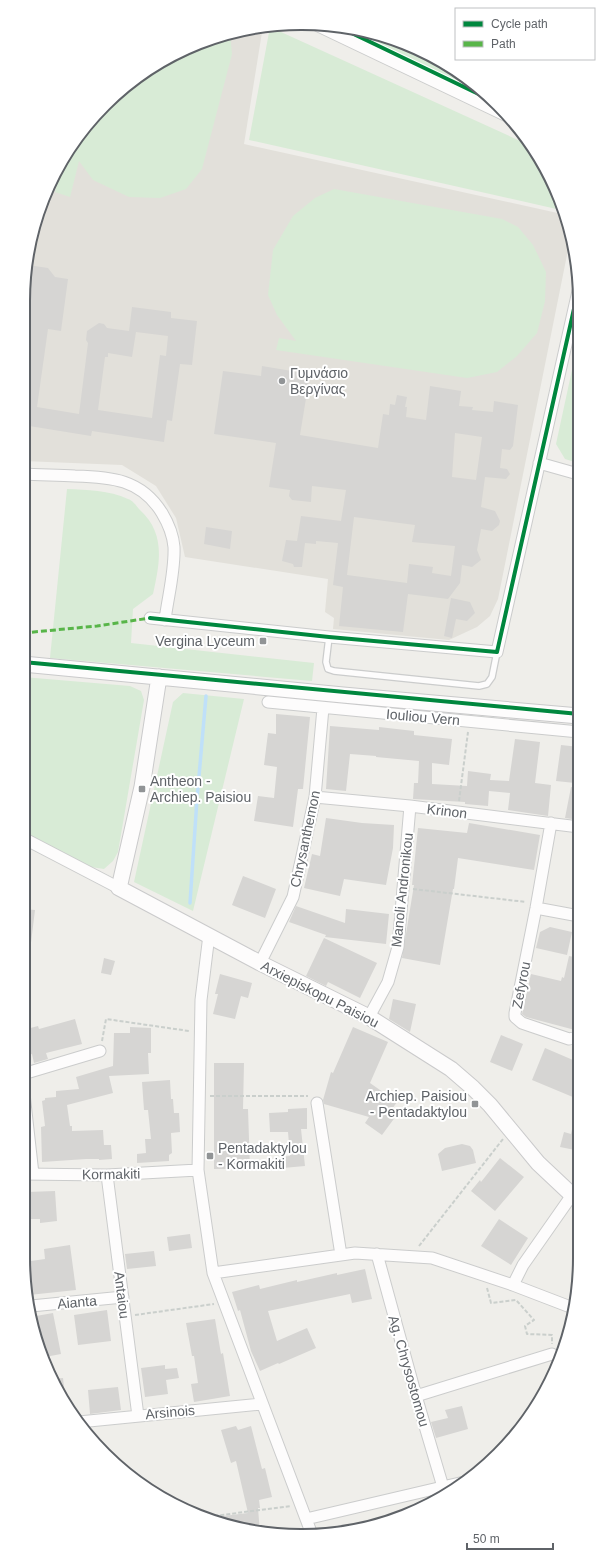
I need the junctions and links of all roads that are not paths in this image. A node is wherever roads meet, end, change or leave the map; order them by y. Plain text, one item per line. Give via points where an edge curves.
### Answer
1 (330, 32) edge
2 (492, 109) edge
3 (573, 313) edge
4 (539, 464) junction
5 (573, 473) edge
6 (30, 474) edge
7 (150, 618) dead end
8 (165, 620) junction
9 (329, 637) junction
10 (498, 652) junction
11 (30, 665) edge
12 (159, 677) junction
13 (268, 702) dead end
14 (323, 708) junction
15 (573, 715) edge
16 (573, 731) edge
17 (315, 797) junction
18 (410, 806) junction
19 (551, 823) junction
20 (573, 825) edge
21 (30, 842) edge
22 (119, 888) junction
23 (536, 906) junction
24 (573, 915) edge
25 (209, 935) junction
26 (260, 963) junction
27 (369, 1017) junction
28 (573, 1039) edge
29 (100, 1051) road end
30 (30, 1072) edge
31 (316, 1103) road end
32 (198, 1170) junction
33 (30, 1174) edge
34 (107, 1175) junction
35 (573, 1195) edge
36 (573, 1202) edge
37 (378, 1254) junction
38 (341, 1255) junction
39 (213, 1273) junction
40 (514, 1285) junction
41 (122, 1297) junction
42 (34, 1306) edge
43 (569, 1306) edge
44 (552, 1354) road end
45 (416, 1396) junction
46 (262, 1404) junction
47 (138, 1416) junction
48 (85, 1421) edge
49 (448, 1486) edge
50 (443, 1487) junction
51 (306, 1520) junction
52 (310, 1529) edge

1 - 2 street
3 - 4 street
4 - 5 street
4 - 10 street
6 - 8 street via 112,478 130,483 151,499 164,517 174,545
7 - 8 street
8 - 9 street
9 - 10 street
9 - 10 lane via 326,662 328,668 334,671 479,686 487,684 492,677
11 - 12 street
12 - 15 street
12 - 22 street via 142,787
13 - 14 street, Iouliou Vern
14 - 16 street, Iouliou Vern
14 - 17 street, Chrysanthemon
17 - 18 street, Krinon
17 - 26 street, Chrysanthemon via 293,897
18 - 19 street, Krinon
18 - 27 street, Manoli Andronikou via 398,947 388,982
19 - 20 street, Krinon
19 - 23 street, Zefyrou
21 - 22 street, Arxiepiskopu Paisiou
22 - 25 street, Arxiepiskopu Paisiou
23 - 24 street
23 - 28 street, Zefyrou via 515,1017 522,1023
25 - 26 street, Arxiepiskopu Paisiou
25 - 32 street via 201,1000
26 - 27 street, Arxiepiskopu Paisiou
27 - 35 street, Arxiepiskopu Paisiou via 451,1069 479,1093 538,1163
29 - 30 street
31 - 38 street
32 - 34 street, Kormakiti
32 - 39 street
33 - 34 street, Kormakiti
34 - 41 street, Antaiou
36 - 40 street via 522,1266
37 - 38 street via 355,1252
37 - 40 street via 432,1258
37 - 45 street, Ag. Chrysostomou
38 - 39 street
39 - 46 street
40 - 43 street
41 - 42 street, Aianta
41 - 47 street, Antaiou
44 - 45 street
45 - 50 street, Ag. Chrysostomou
46 - 47 street, Arsinois
46 - 51 street
47 - 48 street, Arsinois
49 - 50 street
50 - 51 street
51 - 52 street

